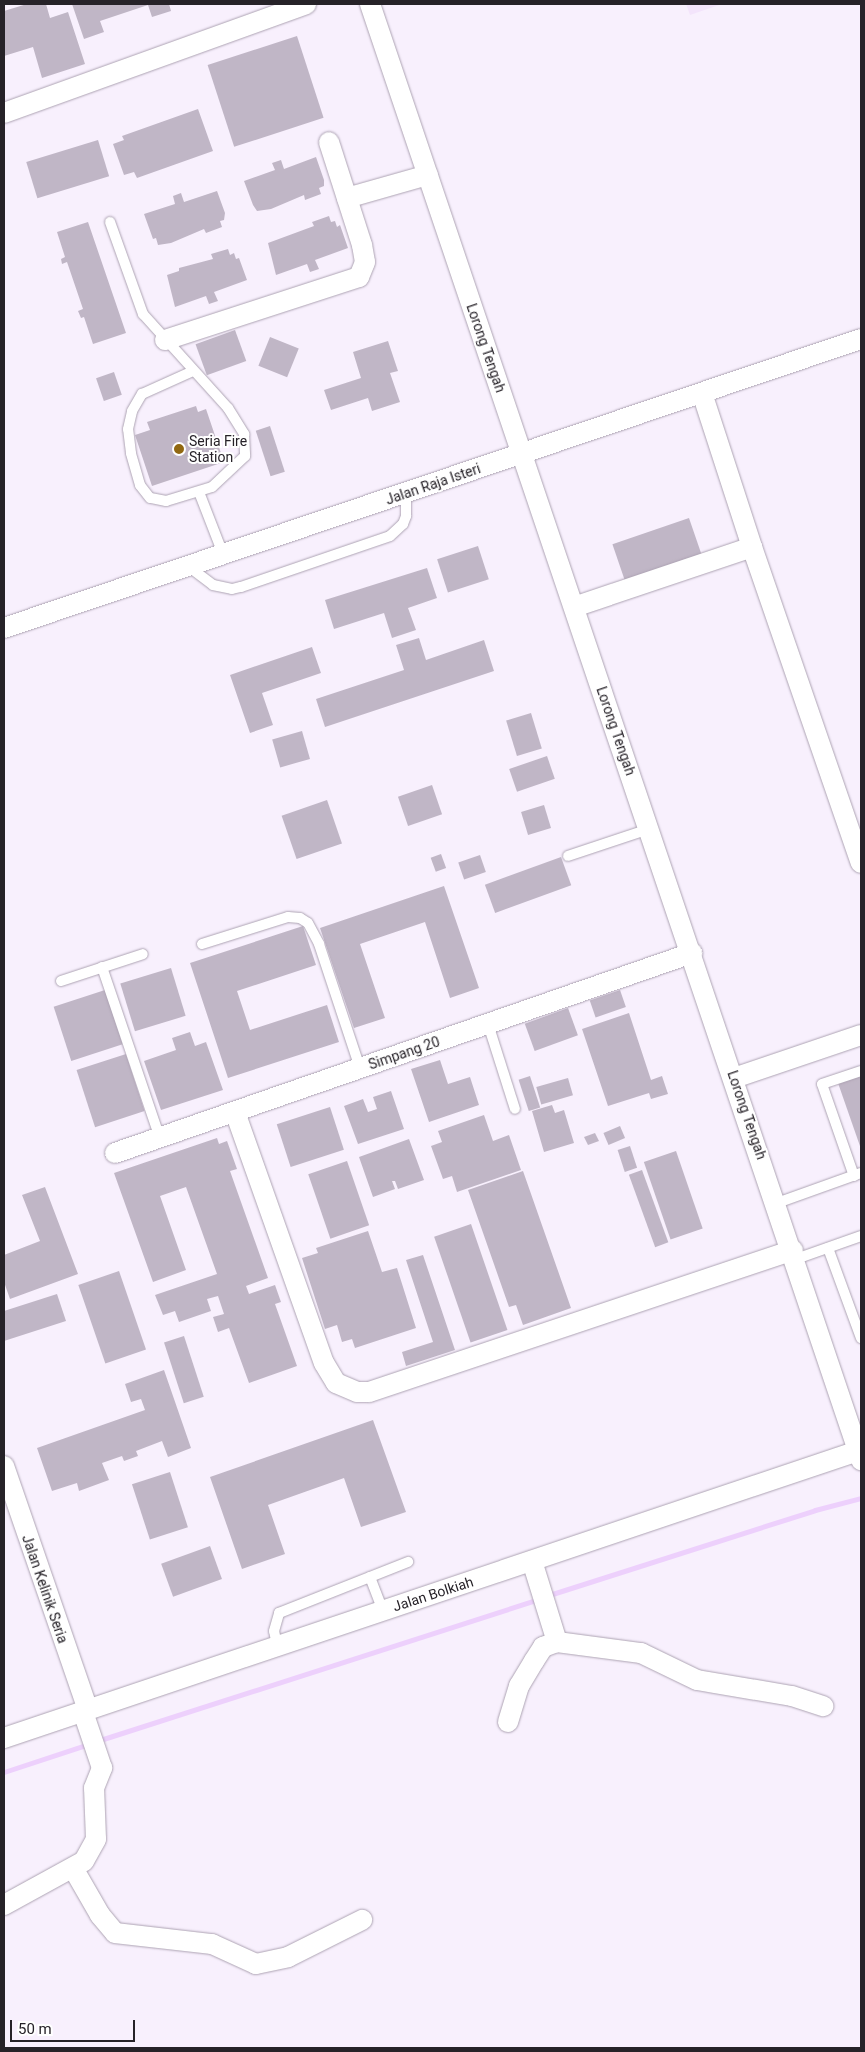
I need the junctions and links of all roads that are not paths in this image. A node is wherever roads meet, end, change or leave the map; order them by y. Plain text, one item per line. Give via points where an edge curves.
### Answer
1 (306, 4) edge
2 (370, 4) edge
3 (4, 113) edge
4 (329, 142) dead end
5 (428, 175) junction
6 (347, 198) junction
7 (110, 222) dead end
8 (861, 339) edge
9 (165, 340) junction
10 (193, 371) junction
11 (702, 393) junction
12 (522, 453) junction
13 (199, 492) junction
14 (406, 493) junction
15 (752, 547) junction
16 (223, 554) junction
17 (188, 566) junction
18 (574, 607) junction
19 (4, 628) edge
20 (650, 828) junction
21 (568, 856) dead end
22 (861, 863) edge
23 (202, 944) dead end
24 (143, 954) dead end
25 (692, 954) junction
26 (102, 967) junction
27 (61, 981) dead end
28 (488, 1024) junction
29 (861, 1035) edge
30 (360, 1068) junction
31 (861, 1071) edge
32 (734, 1078) junction
33 (515, 1109) dead end
34 (235, 1112) junction
35 (160, 1138) junction
36 (116, 1153) dead end
37 (858, 1175) edge
38 (776, 1203) junction
39 (861, 1236) edge
40 (828, 1248) junction
41 (794, 1254) junction
42 (861, 1338) edge
43 (860, 1454) edge
44 (4, 1466) edge
45 (532, 1561) junction
46 (408, 1562) dead end
47 (370, 1577) junction
48 (383, 1611) junction
49 (557, 1642) junction
50 (277, 1644) junction
51 (823, 1706) dead end
52 (85, 1711) junction
53 (508, 1722) dead end
54 (4, 1738) edge
55 (73, 1868) junction
56 (4, 1905) edge
57 (362, 1920) dead end

1 - 3 street
2 - 5 street, Lorong Tengah
4 - 6 street
5 - 6 street
5 - 12 street, Lorong Tengah
6 - 9 street via 365,262 359,277
7 - 9 lane via 143,314
8 - 11 street, Jalan Raja Isteri
9 - 10 lane
10 - 13 lane via 228,408 244,434 245,456 212,487
10 - 13 lane via 142,394 128,428 140,485 150,498 166,501
11 - 12 street, Jalan Raja Isteri
11 - 15 street
12 - 14 street, Jalan Raja Isteri
12 - 18 street, Lorong Tengah
13 - 16 lane
14 - 16 street, Jalan Raja Isteri
14 - 17 lane via 406,516 403,524 390,536 241,587 213,586
15 - 18 street
15 - 22 street
16 - 17 street, Jalan Raja Isteri
17 - 19 street, Jalan Raja Isteri
18 - 20 street, Lorong Tengah
20 - 21 lane
20 - 25 street, Lorong Tengah
23 - 30 lane via 288,917 308,923 319,944
24 - 26 lane
25 - 28 street, Simpang 20
25 - 32 street, Lorong Tengah
26 - 27 lane
26 - 35 lane
28 - 30 street, Simpang 20
28 - 33 lane
29 - 32 street
30 - 34 street, Simpang 20
31 - 37 lane via 822,1084
32 - 38 street, Lorong Tengah
34 - 35 street, Simpang 20
34 - 41 street via 324,1364 336,1383 357,1392 369,1392
35 - 36 street, Simpang 20
37 - 38 lane
38 - 41 street, Lorong Tengah
39 - 40 lane
40 - 41 lane
40 - 42 lane
41 - 43 street, Lorong Tengah
43 - 45 street, Jalan Bolkiah
44 - 52 street, Jalan Kelinik Seria
45 - 48 street, Jalan Bolkiah
45 - 49 street
46 - 47 lane
47 - 48 lane
47 - 50 lane via 279,1612 274,1631
48 - 50 street, Jalan Bolkiah
49 - 51 street via 641,1652 697,1680 792,1696
49 - 53 street via 544,1647 534,1661 519,1686
50 - 52 street, Jalan Bolkiah
52 - 54 street, Jalan Bolkiah
52 - 55 street, Jalan Kelinik Seria via 102,1768 94,1788 96,1839 84,1861
55 - 56 street, Jalan Kelinik Seria
55 - 57 street via 100,1916 115,1933 212,1944 256,1964 288,1957

